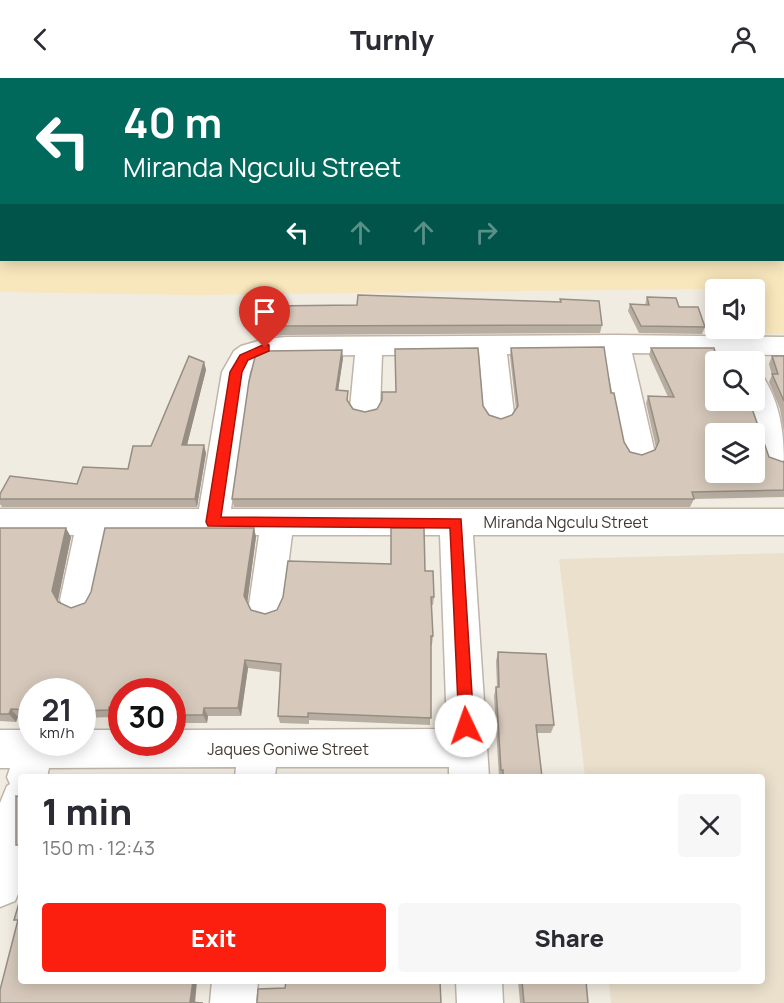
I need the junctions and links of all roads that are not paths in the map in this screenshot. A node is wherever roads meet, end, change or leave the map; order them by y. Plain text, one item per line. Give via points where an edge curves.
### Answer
1 (616, 344) junction
2 (369, 345) junction
3 (492, 345) junction
4 (784, 346) edge
5 (706, 351) edge
6 (759, 351) edge
7 (365, 408) dead end
8 (763, 411) edge
9 (499, 414) dead end
10 (639, 449) dead end
11 (778, 456) dead end
12 (0, 522) edge
13 (93, 522) junction
14 (213, 522) junction
15 (277, 522) junction
16 (784, 522) edge
17 (456, 523) junction
18 (77, 600) dead end
19 (266, 605) dead end
20 (20, 758) edge
21 (257, 763) edge
22 (468, 763) edge
23 (18, 812) edge
24 (0, 886) edge
25 (235, 984) edge
26 (479, 984) edge
27 (233, 1003) edge
28 (480, 1003) edge

1 - 3 street
1 - 5 street
1 - 10 street
2 - 3 street
2 - 7 street
2 - 14 street via 274,347 244,358 236,372
3 - 9 street
4 - 6 street
8 - 11 street
12 - 13 street, Miranda Ngculu Street
13 - 14 street, Miranda Ngculu Street
13 - 18 street
14 - 15 street, Miranda Ngculu Street
15 - 17 street, Miranda Ngculu Street
15 - 19 street
16 - 17 street, Miranda Ngculu Street
17 - 22 street
20 - 21 street, Jaques Goniwe Street
21 - 22 street, Jaques Goniwe Street
23 - 24 street
25 - 27 street
26 - 28 street

